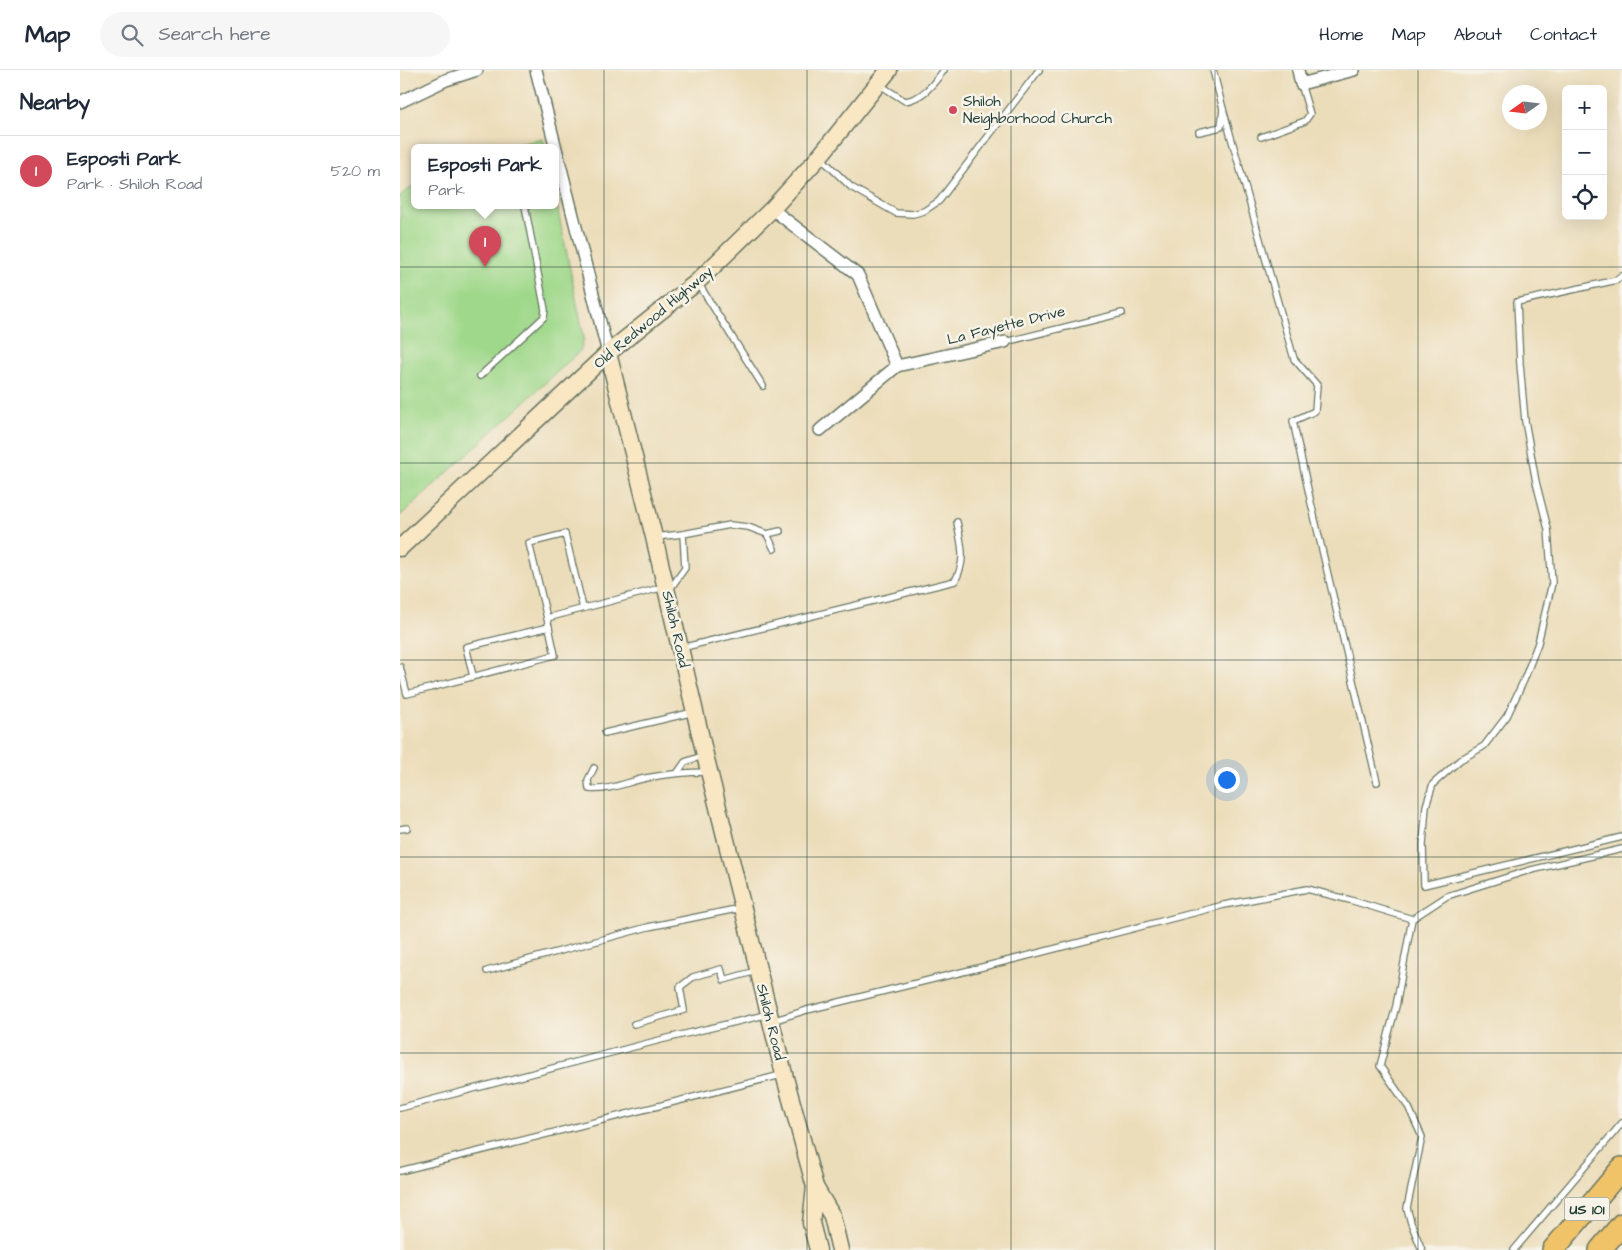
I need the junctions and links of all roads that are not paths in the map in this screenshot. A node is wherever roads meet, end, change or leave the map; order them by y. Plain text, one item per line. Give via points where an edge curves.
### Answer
1 (477, 70) edge
2 (536, 70) edge
3 (889, 70) edge
4 (944, 70) edge
5 (1039, 70) edge
6 (1214, 70) edge
7 (1298, 70) edge
8 (1354, 70) edge
9 (444, 75) edge
10 (878, 84) junction
11 (1301, 84) junction
12 (400, 102) edge
13 (1223, 109) junction
14 (1200, 132) dead end
15 (1261, 137) dead end
16 (552, 144) edge
17 (819, 157) junction
18 (559, 175) edge
19 (526, 209) edge
20 (772, 209) junction
21 (1622, 276) edge
22 (697, 282) junction
23 (1122, 313) dead end
24 (1005, 342) joint
25 (608, 353) junction
26 (897, 366) junction
27 (480, 376) dead end
28 (763, 386) dead end
29 (820, 430) dead end
30 (957, 522) dead end
31 (780, 531) dead end
32 (683, 534) junction
33 (767, 534) junction
34 (654, 537) junction
35 (400, 548) edge
36 (774, 549) dead end
37 (667, 590) junction
38 (583, 608) junction
39 (547, 618) junction
40 (549, 627) junction
41 (681, 648) junction
42 (400, 667) edge
43 (473, 676) junction
44 (696, 712) junction
45 (605, 733) dead end
46 (705, 755) junction
47 (594, 768) dead end
48 (678, 772) junction
49 (710, 772) junction
50 (1377, 782) dead end
51 (407, 828) dead end
52 (400, 830) edge
53 (1622, 837) edge
54 (1622, 849) edge
55 (743, 907) junction
56 (1412, 919) junction
57 (486, 971) dead end
58 (758, 971) junction
59 (770, 1018) junction
60 (634, 1024) dead end
61 (784, 1074) junction
62 (400, 1108) edge
63 (1622, 1123) edge
64 (1622, 1168) edge
65 (400, 1171) edge
66 (815, 1188) junction
67 (1622, 1224) edge
68 (818, 1250) edge
69 (840, 1250) edge
70 (1422, 1250) edge
71 (1514, 1250) edge
72 (1552, 1250) edge
73 (1600, 1250) edge

1 - 9 street
2 - 16 street, Shiloh Road
3 - 10 main road, Old Redwood Highway
4 - 10 lane via 915,100 905,101
5 - 17 lane via 939,201 924,210 913,214 896,213 851,187
6 - 13 lane
7 - 11 street
8 - 11 street
9 - 12 street
10 - 17 main road, Old Redwood Highway
11 - 15 lane via 1310,114 1305,121
13 - 14 lane via 1221,127
13 - 50 lane via 1294,359 1318,385 1315,411 1293,421
17 - 20 main road, Old Redwood Highway
18 - 25 street, Shiloh Road
19 - 27 lane via 546,310 544,317
20 - 22 main road, Old Redwood Highway
20 - 26 street via 858,276
21 - 53 lane via 1617,280 1517,302 1525,421 1548,529 1552,583 1538,642 1507,716 1484,746 1460,760 1433,784 1426,806 1424,885
22 - 25 main road, Old Redwood Highway
22 - 28 lane
23 - 24 lane, La Fayette Drive
24 - 26 street, La Fayette Drive
25 - 34 main road, Shiloh Road
25 - 35 main road, Old Redwood Highway
26 - 29 street, La Fayette Drive
30 - 41 lane via 963,554 961,570 955,581
31 - 33 lane
32 - 33 lane via 730,525
32 - 34 lane
32 - 37 lane via 685,568
33 - 36 lane
34 - 37 main road, Shiloh Road
37 - 38 lane
37 - 41 main road, Shiloh Road
38 - 39 lane
38 - 39 lane via 565,534 529,543
39 - 40 lane
40 - 43 lane via 555,656
40 - 43 lane via 466,647
41 - 44 main road, Shiloh Road
42 - 43 lane via 407,694
44 - 45 lane
44 - 46 main road, Shiloh Road
46 - 48 lane via 685,762
46 - 49 main road, Shiloh Road
47 - 48 lane via 588,780 590,789 601,790
48 - 49 lane
49 - 55 main road, Shiloh Road
51 - 52 lane
54 - 56 lane via 1527,871 1447,896
55 - 57 lane via 648,927
55 - 58 main road, Shiloh Road
56 - 59 lane via 1307,889 1224,905
56 - 70 lane via 1396,1006 1380,1066 1409,1108 1422,1137 1407,1208
58 - 59 main road, Shiloh Road
58 - 60 lane via 724,980 721,969 693,977 680,987 684,1010
59 - 61 main road, Shiloh Road
59 - 62 lane via 660,1040
61 - 65 lane
61 - 66 main road, Shiloh Road
63 - 71 lane
64 - 72 highway, US 101
66 - 68 main road, Shiloh Road via 811,1223
66 - 69 main road, Shiloh Road via 832,1216
67 - 73 highway, US 101

